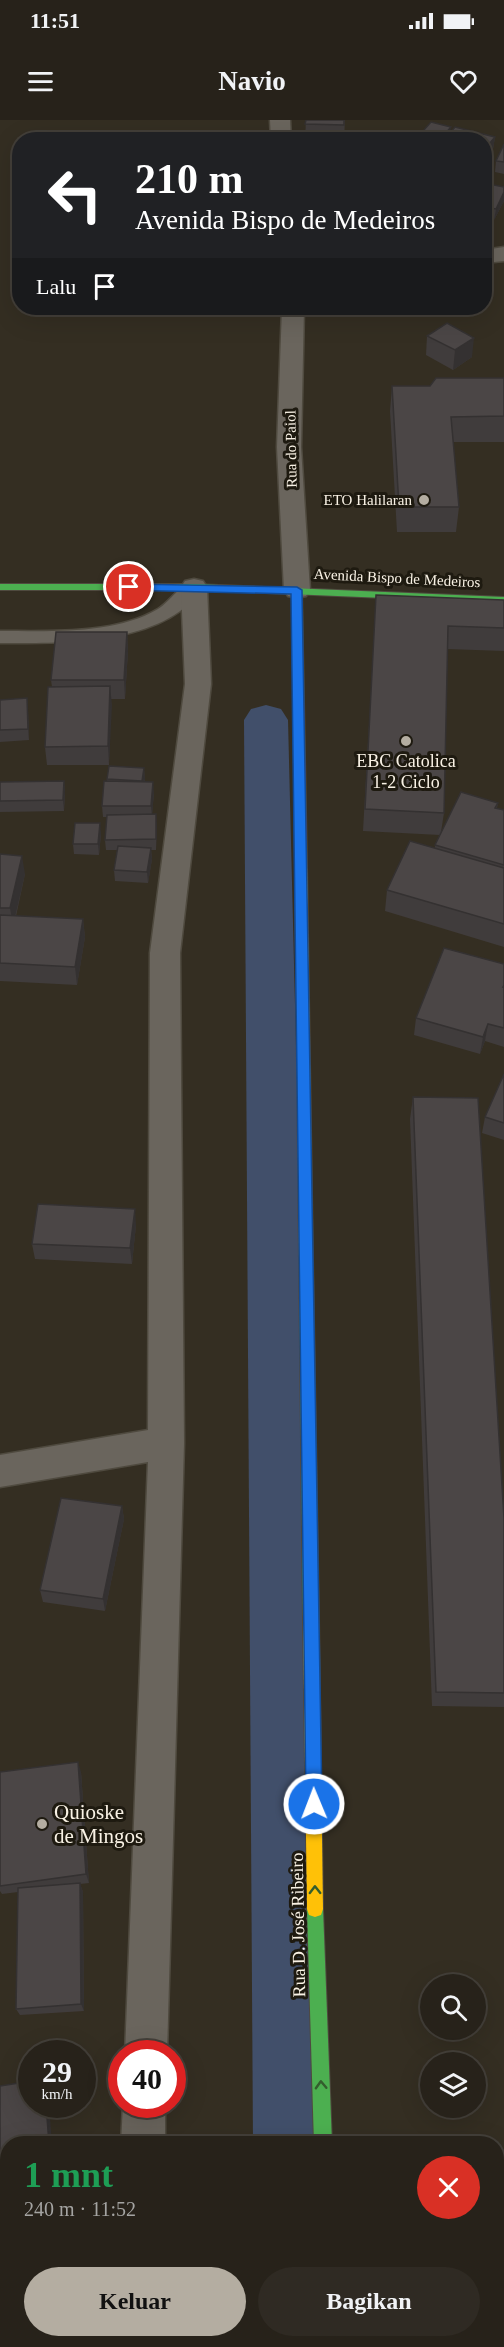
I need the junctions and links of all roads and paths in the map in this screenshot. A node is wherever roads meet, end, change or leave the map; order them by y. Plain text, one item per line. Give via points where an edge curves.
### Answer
1 (293, 315) edge
2 (0, 587) edge
3 (194, 587) junction
4 (297, 590) junction
5 (504, 600) edge
6 (0, 637) edge
7 (166, 1443) junction
8 (0, 1471) edge
9 (146, 2040) edge
10 (144, 2118) edge
11 (143, 2136) edge
12 (322, 2136) edge

1 - 4 street, Rua do Paiol via 289,447
2 - 3 street, Avenida Bispo de Medeiros
3 - 4 street, Avenida Bispo de Medeiros
3 - 6 lane via 165,613 126,628 73,637
3 - 7 street via 198,684 165,953
4 - 5 street, Avenida Bispo de Medeiros
12 -> 4 street, Rua D. José Ribeiro
7 - 8 street
7 - 9 street
10 - 11 street

